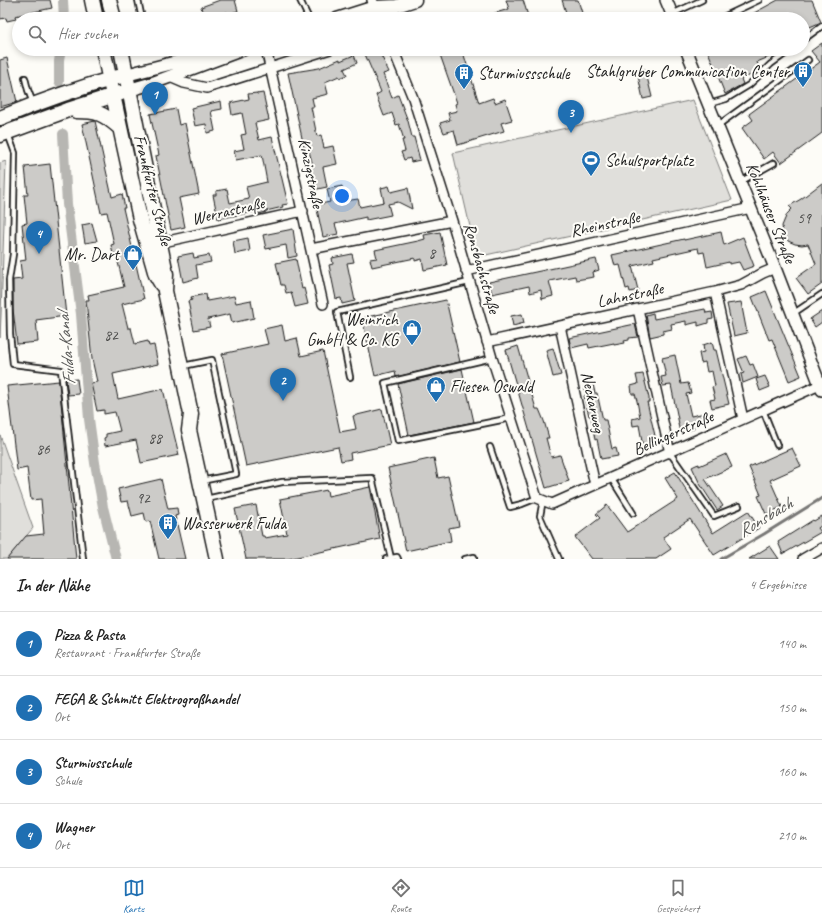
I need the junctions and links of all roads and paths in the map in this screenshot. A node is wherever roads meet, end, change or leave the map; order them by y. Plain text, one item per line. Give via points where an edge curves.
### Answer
1 (92, 0) edge
2 (109, 0) edge
3 (138, 0) edge
4 (300, 0) edge
5 (415, 0) edge
6 (666, 0) edge
7 (702, 0) edge
8 (759, 0) edge
9 (377, 2) edge
10 (95, 12) edge
11 (112, 12) edge
12 (141, 12) edge
13 (306, 12) edge
14 (353, 12) edge
15 (379, 12) edge
16 (671, 12) edge
17 (682, 12) edge
18 (734, 12) edge
19 (822, 26) edge
20 (810, 35) edge
21 (105, 56) edge
22 (122, 56) edge
23 (192, 56) edge
24 (226, 56) edge
25 (268, 56) edge
26 (309, 56) edge
27 (396, 56) edge
28 (689, 56) edge
29 (782, 56) edge
30 (808, 60) dead end
31 (271, 69) junction
32 (126, 75) junction
33 (170, 77) junction
34 (25, 78) dead end
35 (110, 79) junction
36 (129, 90) junction
37 (114, 95) junction
38 (34, 104) junction
39 (708, 104) junction
40 (68, 110) junction
41 (0, 118) edge
42 (717, 126) junction
43 (120, 128) junction
44 (3, 134) edge
45 (774, 163) dead end
46 (740, 182) junction
47 (751, 208) junction
48 (303, 211) junction
49 (452, 221) junction
50 (159, 243) junction
51 (311, 249) junction
52 (775, 268) junction
53 (466, 271) junction
54 (470, 282) junction
55 (165, 291) junction
56 (715, 292) junction
57 (822, 294) edge
58 (323, 304) dead end
59 (638, 309) junction
60 (793, 314) junction
61 (560, 326) junction
62 (488, 342) junction
63 (492, 358) junction
64 (181, 366) junction
65 (350, 377) dead end
66 (821, 386) edge
67 (764, 410) junction
68 (512, 418) junction
69 (743, 419) junction
70 (777, 445) dead end
71 (490, 448) dead end
72 (670, 453) junction
73 (611, 478) junction
74 (205, 480) junction
75 (595, 485) junction
76 (209, 498) junction
77 (540, 499) junction
78 (739, 506) dead end
79 (633, 513) dead end
80 (822, 548) edge
81 (84, 559) edge
82 (217, 559) edge
83 (227, 559) edge
84 (388, 559) edge
85 (398, 559) edge
86 (465, 559) edge
87 (474, 559) edge
88 (559, 559) edge
89 (803, 559) edge

1 - 10 main road
2 - 11 main road
3 - 12 lane
4 - 13 lane
5 - 9 main road via 397,6
6 - 16 street
7 - 17 lane
8 - 18 lane
9 - 14 main road
9 - 15 street
19 - 20 lane
21 - 35 main road, Frankfurter Straße
22 - 32 main road, Frankfurter Straße
23 - 32 main road
24 - 33 main road
25 - 31 street, Kinzigstraße
26 - 31 street
27 - 49 street, Ronsbachstraße via 413,98
28 - 39 street, Kohlhäuser Straße
29 - 39 lane via 749,86 726,99
30 - 42 lane
31 - 33 street via 207,88
31 - 48 street, Kinzigstraße
32 - 35 main road
32 - 36 main road, Frankfurter Straße
33 - 36 main road
34 - 38 lane
35 - 37 main road, Frankfurter Straße
35 - 38 main road
36 - 37 main road
36 - 50 main road, Frankfurter Straße
37 - 40 main road
37 - 43 main road, Frankfurter Straße
38 - 41 main road
39 - 42 street, Kohlhäuser Straße
40 - 43 main road via 101,113
40 - 44 main road
42 - 46 street, Kohlhäuser Straße
43 - 55 main road, Frankfurter Straße via 140,219 156,275
44 - 81 lane via 15,153 13,254 9,280 13,364 61,370
45 - 46 lane
46 - 47 street, Kohlhäuser Straße
47 - 52 street, Kohlhäuser Straße
47 - 53 street, Rheinstraße
48 - 50 street, Werrastraße
48 - 51 street, Kinzigstraße
49 - 51 street
49 - 53 street, Ronsbachstraße
50 - 55 main road, Frankfurter Straße via 166,274
51 - 58 street, Kinzigstraße
52 - 56 street, Lahnstraße via 741,285
52 - 60 street, Kohlhäuser Straße
53 - 54 street, Ronsbachstraße
54 - 62 street, Ronsbachstraße
54 - 65 lane via 337,312
55 - 64 main road, Frankfurter Straße
56 - 59 street, Lahnstraße
56 - 69 street
57 - 60 lane
59 - 61 street, Lahnstraße
59 - 72 street
60 - 66 street, Kohlhäuser Straße
61 - 62 street, Lahnstraße
61 - 75 street, Neckarweg
62 - 63 street, Ronsbachstraße
63 - 68 street, Ronsbachstraße
63 - 68 lane via 385,383 398,441
64 - 74 main road, Frankfurter Straße via 191,414 189,430
64 - 74 lane via 212,360 236,474
66 - 67 street, Bellingerstraße
67 - 69 street, Bellingerstraße
67 - 70 lane
68 - 77 street, Ronsbachstraße
69 - 72 street, Bellingerstraße
71 - 77 lane via 510,507
72 - 73 street, Bellingerstraße
72 - 78 lane via 714,516
73 - 75 street, Bellingerstraße
73 - 79 lane
74 - 76 main road, Frankfurter Straße
75 - 77 street, Bellingerstraße via 552,504
76 - 82 main road, Frankfurter Straße
76 - 83 main road, Frankfurter Straße
76 - 84 lane via 282,482 372,478
77 - 88 lane via 540,516
80 - 89 street
84 - 85 lane
86 - 87 lane

